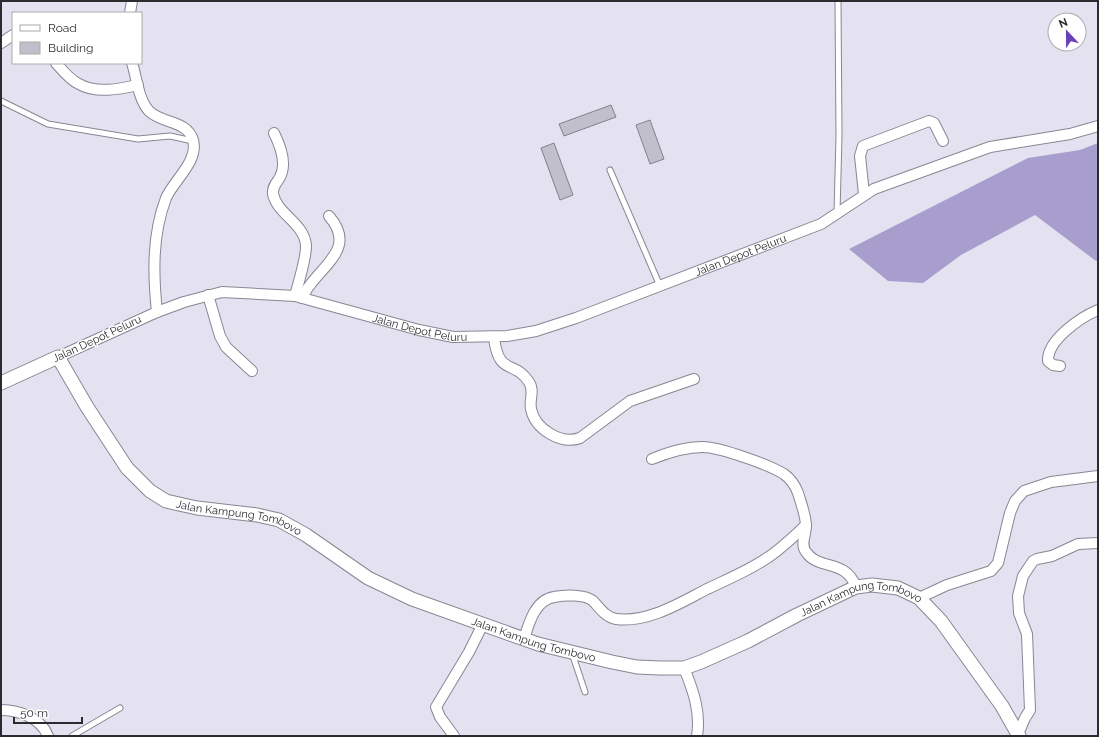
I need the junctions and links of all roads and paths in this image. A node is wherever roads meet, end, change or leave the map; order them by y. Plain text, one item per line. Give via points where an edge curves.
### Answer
1 (132, 1) edge
2 (838, 1) edge
3 (130, 12) edge
4 (12, 36) edge
5 (1, 43) edge
6 (57, 64) edge
7 (132, 64) edge
8 (138, 85) junction
9 (1, 101) edge
10 (1098, 126) edge
11 (274, 133) dead end
12 (194, 141) junction
13 (943, 141) dead end
14 (610, 170) dead end
15 (864, 194) junction
16 (837, 214) junction
17 (329, 216) dead end
18 (660, 286) junction
19 (208, 296) junction
20 (299, 297) junction
21 (1098, 310) edge
22 (157, 312) junction
23 (494, 338) junction
24 (58, 357) junction
25 (1060, 366) dead end
26 (252, 371) dead end
27 (694, 379) dead end
28 (1, 383) edge
29 (652, 459) dead end
30 (1098, 476) edge
31 (806, 525) junction
32 (1098, 543) edge
33 (856, 587) junction
34 (919, 598) junction
35 (482, 626) junction
36 (524, 639) junction
37 (572, 653) junction
38 (684, 668) junction
39 (585, 692) dead end
40 (120, 708) dead end
41 (1, 710) edge
42 (1019, 735) edge
43 (48, 736) edge
44 (72, 736) edge
45 (454, 736) edge
46 (697, 736) edge

1 - 3 street
2 - 16 lane
4 - 5 street
6 - 8 street via 78,84 87,87 110,90
7 - 8 street
8 - 12 street via 142,101 149,111 156,117 180,125 190,132
9 - 12 lane via 48,124 138,139 170,136
10 - 15 street, Jalan Depot Peluru via 1066,135 985,149
11 - 20 street via 282,153 282,171 273,187 274,196 285,214 302,232 306,246
12 - 22 street via 192,160 171,188 160,219 154,280
13 - 15 street via 934,123 929,121 863,146 860,156
14 - 18 lane
15 - 16 street, Jalan Depot Peluru
16 - 18 street, Jalan Depot Peluru via 821,224
17 - 20 street via 338,228 338,249 324,270
18 - 23 street, Jalan Depot Peluru via 536,331
19 - 20 street, Jalan Depot Peluru via 222,292 238,292
19 - 22 street, Jalan Depot Peluru
19 - 26 street via 226,347
20 - 23 street, Jalan Depot Peluru via 419,330 453,337
21 - 25 street via 1088,314 1057,339 1048,361
22 - 24 street, Jalan Depot Peluru
23 - 27 street via 499,360 524,376 531,385 531,408 539,425 562,439 572,441 580,438 630,401
24 - 28 street, Jalan Depot Peluru
24 - 35 street, Jalan Kampung Tombovo via 127,468 150,491 185,506 279,520 381,585
29 - 31 street via 675,450 704,447 782,472 795,487
30 - 34 street via 1051,482 1024,491 1015,501 1010,513 998,563 994,568
31 - 33 street via 803,548 808,555 847,572
31 - 36 street via 779,549 746,571 642,618 614,619 586,598 549,598 535,611
32 - 42 street via 1078,544 1052,556 1037,559 1023,576 1018,596 1019,613 1027,634 1030,710
33 - 34 street, Jalan Kampung Tombovo via 887,586
33 - 38 street, Jalan Kampung Tombovo via 748,641
34 - 42 street, Jalan Kampung Tombovo via 929,606 949,633
35 - 36 street, Jalan Kampung Tombovo
35 - 45 street via 464,662 436,707
36 - 37 street, Jalan Kampung Tombovo
37 - 38 street, Jalan Kampung Tombovo via 637,667
37 - 39 lane
38 - 46 street via 697,708
40 - 44 lane
41 - 43 street via 17,712 36,720 46,729

